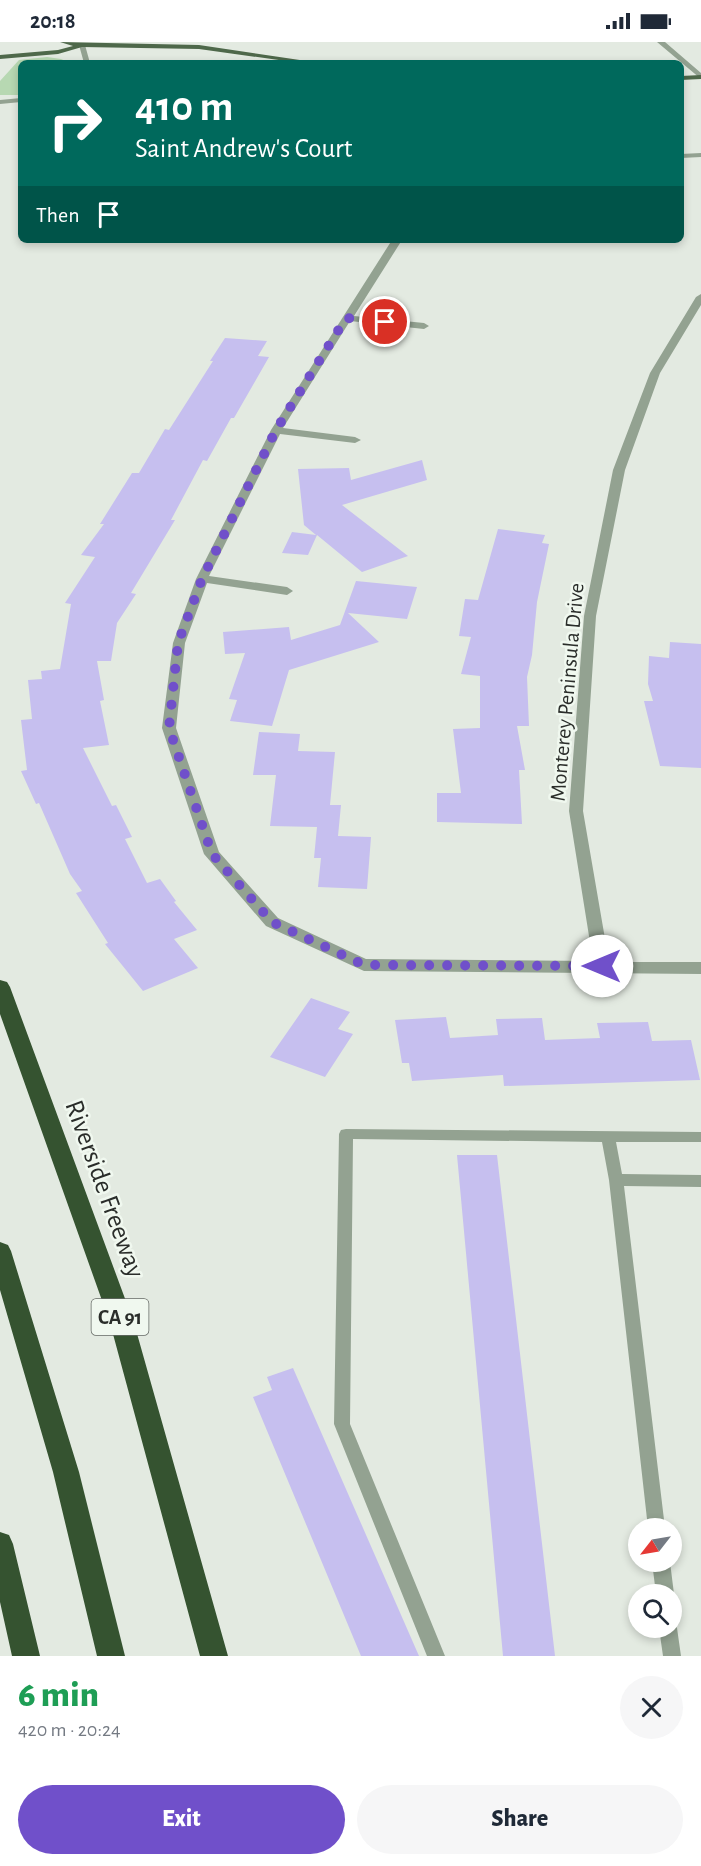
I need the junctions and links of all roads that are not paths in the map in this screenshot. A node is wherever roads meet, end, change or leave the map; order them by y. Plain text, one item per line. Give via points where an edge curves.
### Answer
1 (64, 42) edge
2 (662, 42) edge
3 (82, 45) junction
4 (202, 45) edge
5 (0, 57) edge
6 (86, 60) edge
7 (297, 60) edge
8 (682, 60) edge
9 (684, 62) edge
10 (701, 77) edge
11 (684, 78) edge
12 (18, 100) edge
13 (0, 102) edge
14 (701, 155) edge
15 (684, 156) edge
16 (395, 243) edge
17 (701, 297) edge
18 (346, 318) junction
19 (424, 326) dead end
20 (276, 430) junction
21 (355, 440) dead end
22 (202, 579) junction
23 (287, 591) dead end
24 (602, 966) junction
25 (701, 968) edge
26 (0, 987) edge
27 (609, 1136) junction
28 (701, 1137) edge
29 (616, 1180) junction
30 (701, 1181) edge
31 (0, 1251) edge
32 (656, 1518) edge
33 (0, 1544) edge
34 (669, 1638) edge
35 (26, 1656) edge
36 (111, 1656) edge
37 (214, 1656) edge
38 (436, 1656) edge
39 (672, 1656) edge

1 - 3 main road
2 - 8 street
3 - 4 main road
3 - 5 main road via 58,52
3 - 6 lane
4 - 7 main road
9 - 10 street
10 - 11 main road
12 - 13 lane
14 - 15 street
16 - 18 street
17 - 24 street, Monterey Peninsula Drive via 655,373 619,470 590,616 576,811
18 - 19 street
18 - 20 street
20 - 21 street
20 - 22 street
22 - 23 street
22 - 24 street via 178,643 169,728 212,854 272,922 364,965
24 - 25 street
26 - 37 highway, Riverside Freeway / CA 91 via 122,1323
27 - 28 lane
27 - 29 lane
27 - 38 lane via 346,1134 342,1424
29 - 30 lane
29 - 32 lane
31 - 36 highway via 66,1472
33 - 35 highway
34 - 39 lane

